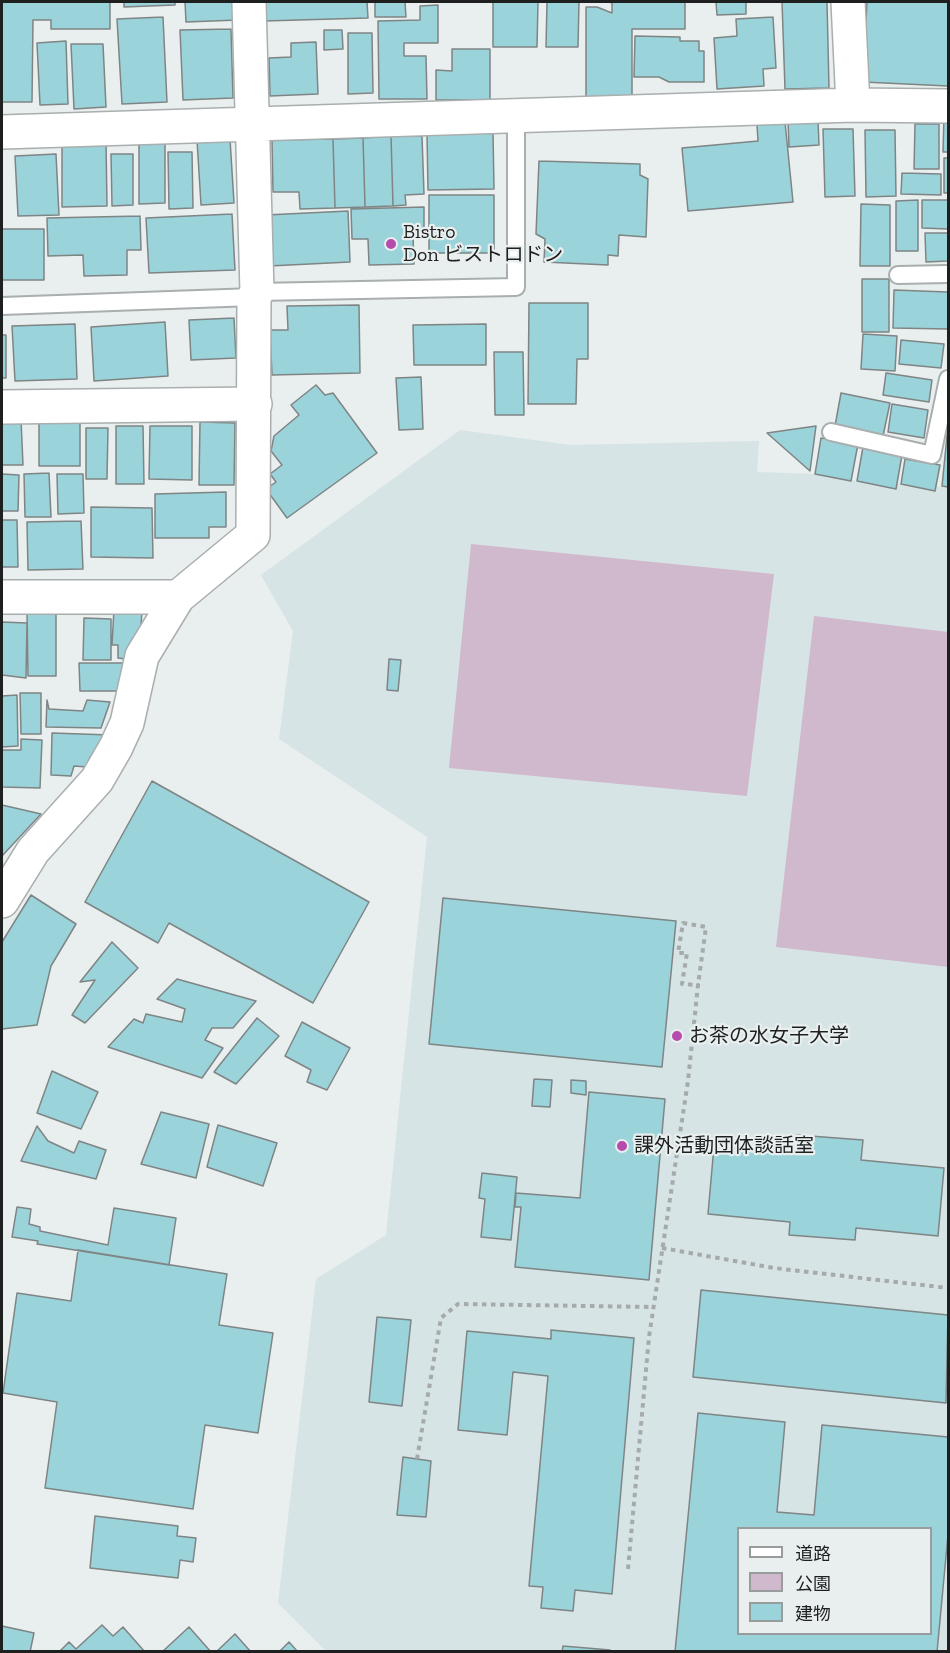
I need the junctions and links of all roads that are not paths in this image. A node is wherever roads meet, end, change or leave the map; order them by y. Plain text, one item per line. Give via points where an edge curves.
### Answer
1 (249, 2) edge
2 (848, 2) edge
3 (853, 105) junction
4 (948, 106) edge
5 (516, 114) junction
6 (252, 124) junction
7 (2, 132) edge
8 (948, 274) edge
9 (898, 275) dead end
10 (255, 295) junction
11 (2, 306) edge
12 (948, 379) edge
13 (946, 402) edge
14 (255, 404) junction
15 (2, 407) edge
16 (831, 432) dead end
17 (2, 597) edge
18 (178, 597) junction
19 (2, 901) edge

1 - 6 street
2 - 3 street
3 - 4 street
3 - 5 street
5 - 6 street
5 - 10 lane via 516,287
6 - 7 street
6 - 10 street
8 - 9 lane
10 - 11 lane
10 - 14 street
12 - 13 lane
13 - 16 lane via 932,455
14 - 15 street
14 - 18 street via 253,535
17 - 18 street
18 - 19 street via 142,656 127,723 97,780 33,850

